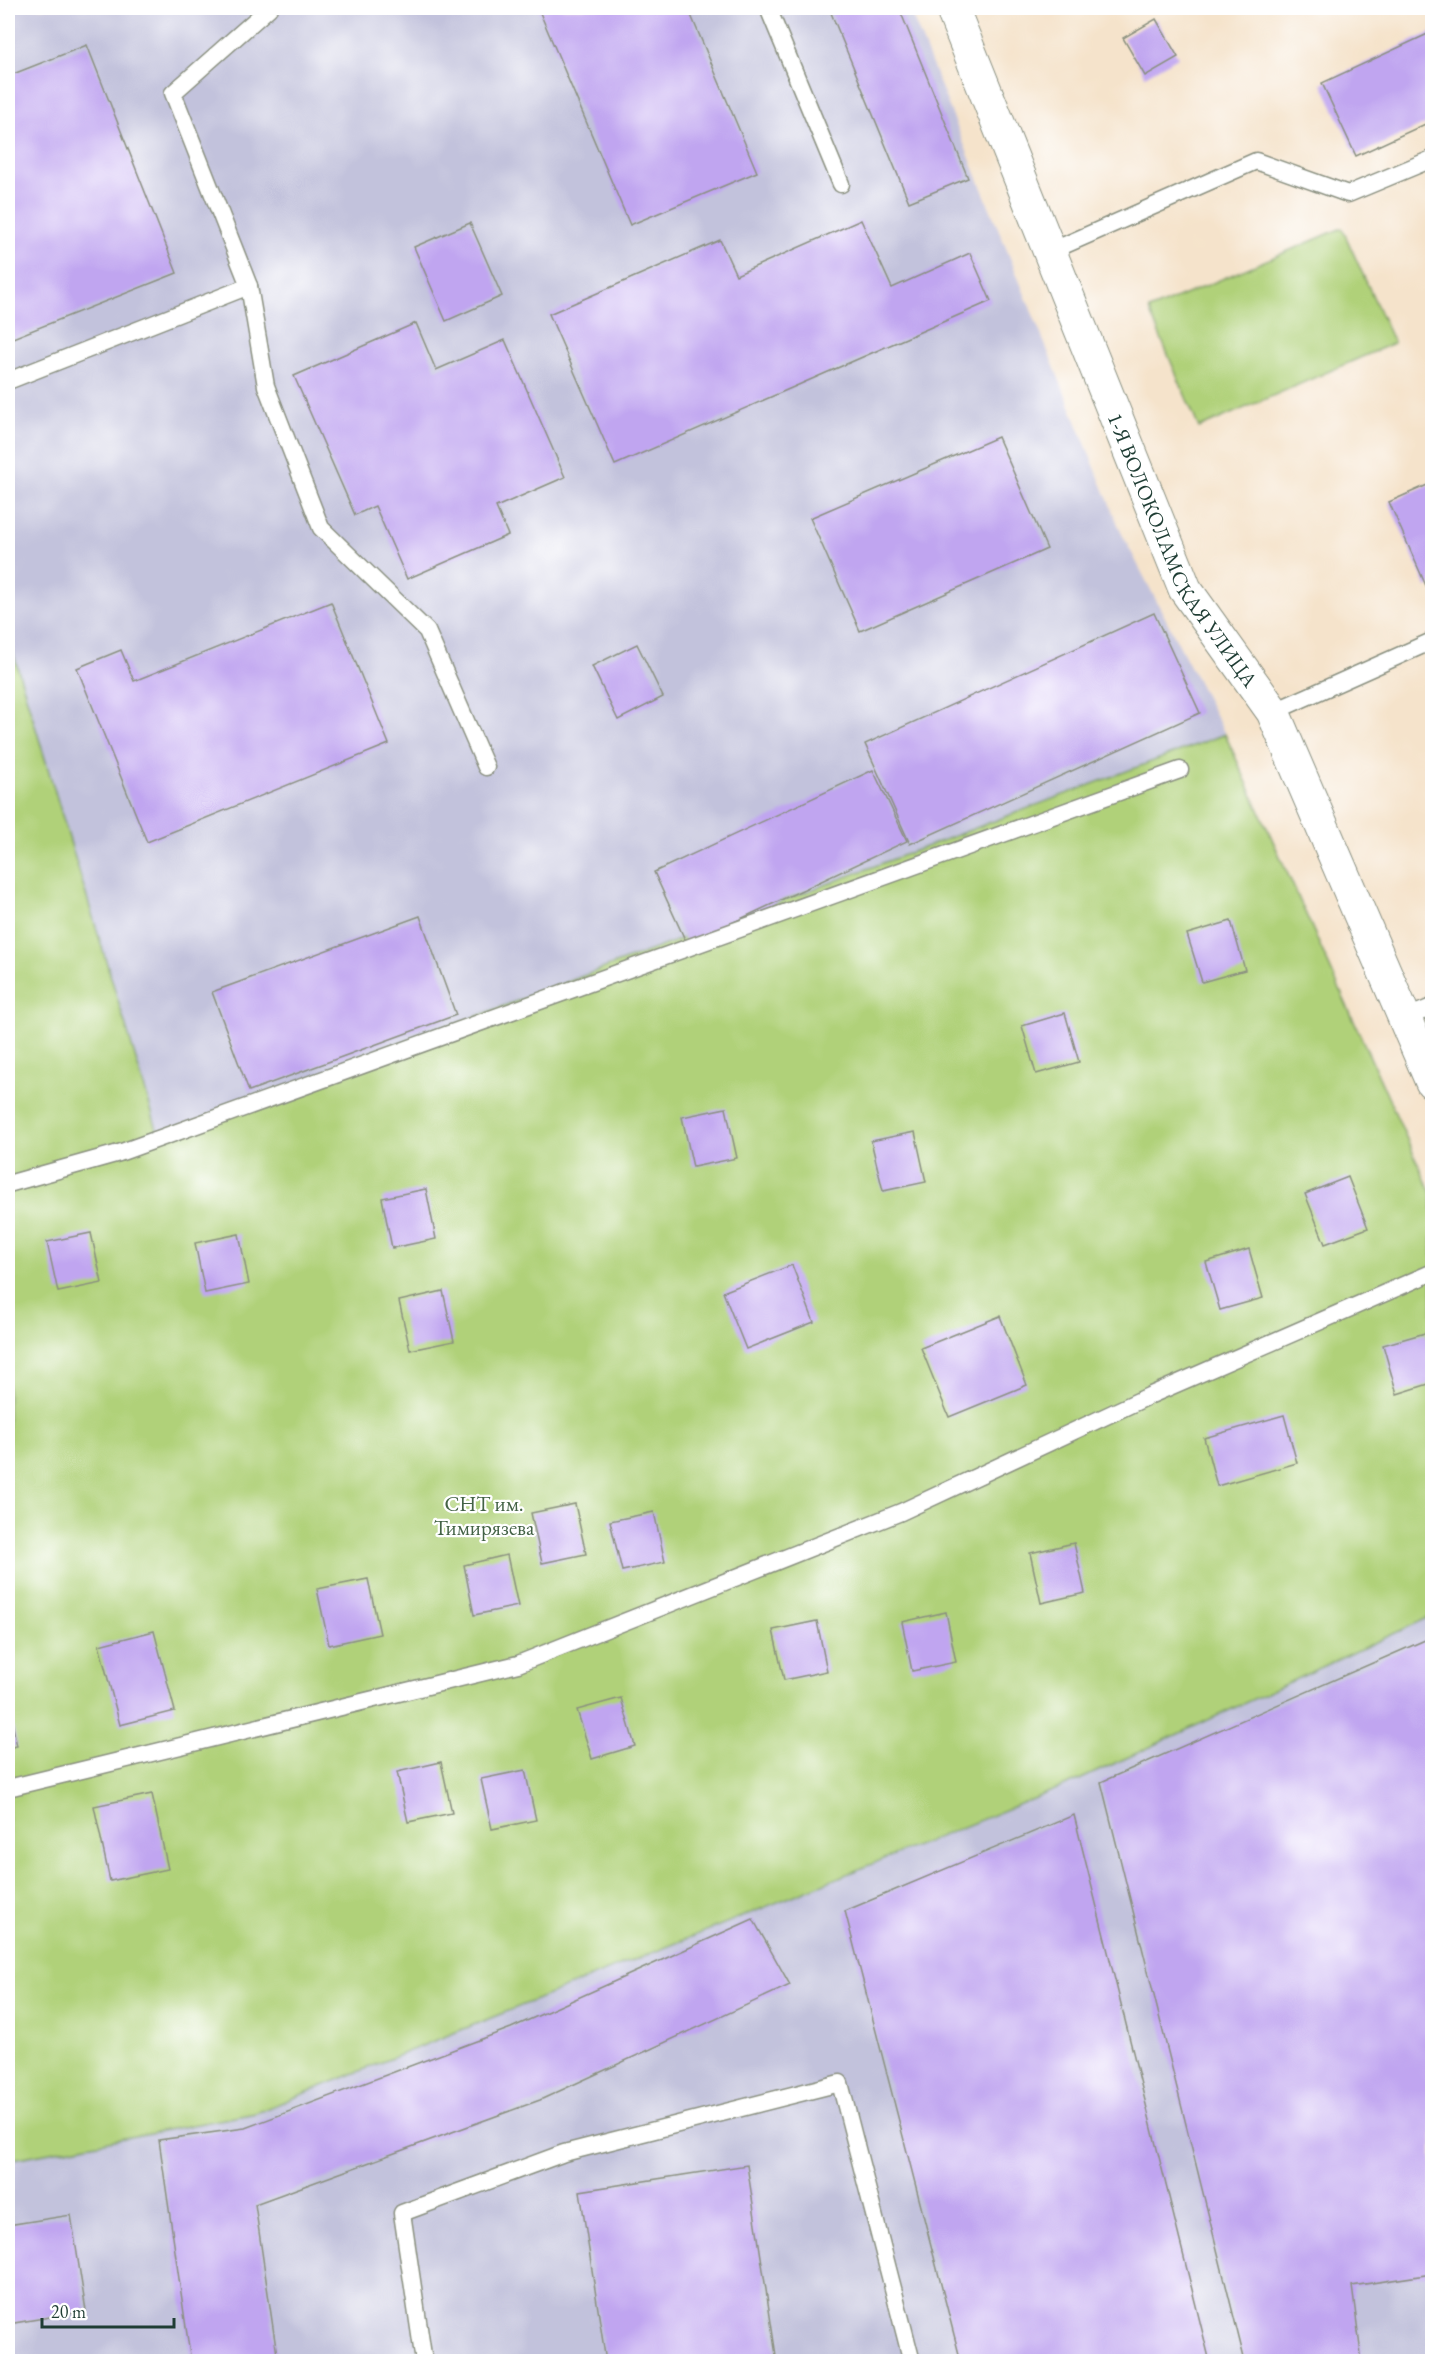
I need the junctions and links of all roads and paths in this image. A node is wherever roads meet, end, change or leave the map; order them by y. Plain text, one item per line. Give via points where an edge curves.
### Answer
1 (269, 8) edge
2 (768, 8) edge
3 (952, 8) edge
4 (1432, 159) edge
5 (841, 184) dead end
6 (1049, 252) junction
7 (249, 286) junction
8 (8, 381) edge
9 (1432, 641) edge
10 (1273, 712) junction
11 (486, 767) dead end
12 (1180, 770) dead end
13 (1419, 1012) edge
14 (1432, 1082) edge
15 (8, 1184) edge
16 (1431, 1273) edge
17 (8, 1788) edge
18 (424, 2361) edge
19 (912, 2361) edge

1 - 7 lane via 173,93
2 - 5 lane
3 - 6 street, 1-Я ВОЛОКОЛАМСКАЯ УЛИЦА
4 - 6 lane via 1348,194 1256,161
6 - 10 street, 1-Я ВОЛОКОЛАМСКАЯ УЛИЦА via 1185,589
7 - 8 lane
7 - 11 lane via 266,386 321,528 427,631
9 - 10 lane
10 - 13 street, 1-Я ВОЛОКОЛАМСКАЯ УЛИЦА
12 - 15 lane via 118,1153
13 - 14 street, 1-Я ВОЛОКОЛАМСКАЯ УЛИЦА
16 - 17 lane via 1151,1395 900,1512 518,1664
18 - 19 lane via 402,2213 564,2153 840,2083

